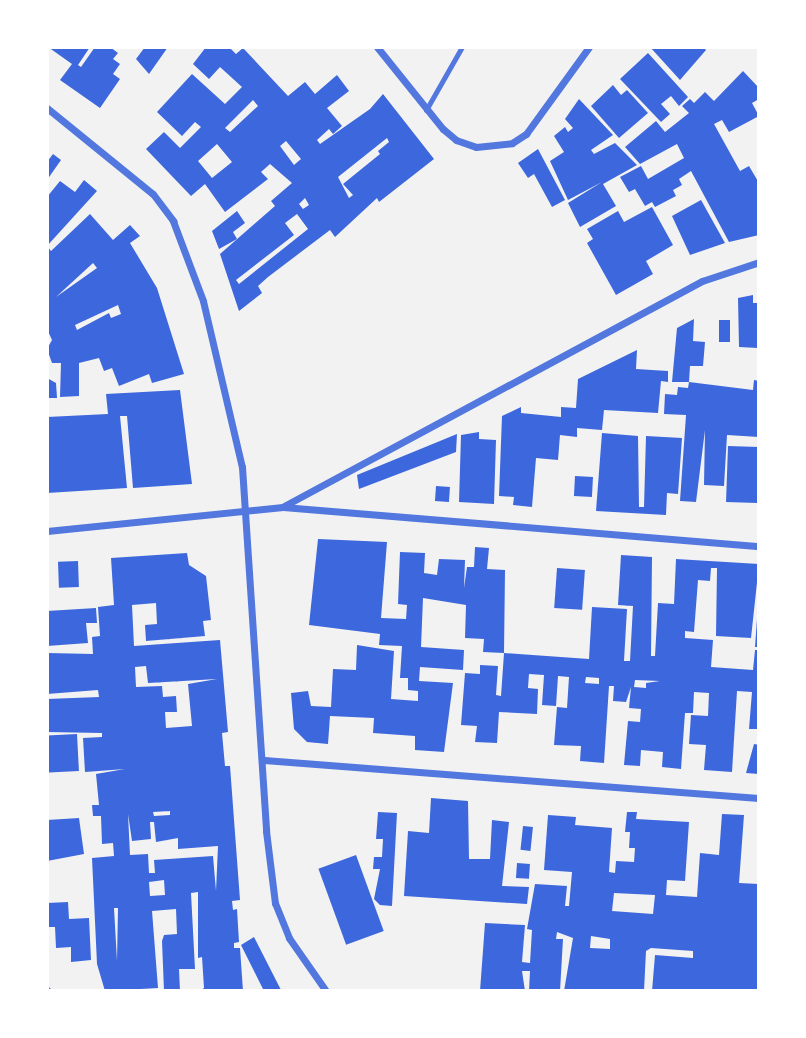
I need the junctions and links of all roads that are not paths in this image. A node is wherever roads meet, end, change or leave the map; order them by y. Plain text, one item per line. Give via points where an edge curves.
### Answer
1 (377, 47) edge
2 (462, 47) edge
3 (589, 47) edge
4 (47, 108) edge
5 (426, 110) junction
6 (759, 262) edge
7 (283, 507) junction
8 (245, 510) junction
9 (47, 531) edge
10 (759, 546) edge
11 (264, 760) junction
12 (759, 798) edge
13 (326, 991) edge

1 - 5 street
2 - 5 lane
3 - 5 street via 544,115 512,143 476,147 456,140
4 - 8 street via 125,168 173,221 203,301 223,377 237,437
6 - 7 street via 702,281
7 - 8 street
7 - 10 street
8 - 9 street
8 - 11 street
11 - 12 street
11 - 13 street via 275,903 293,946

